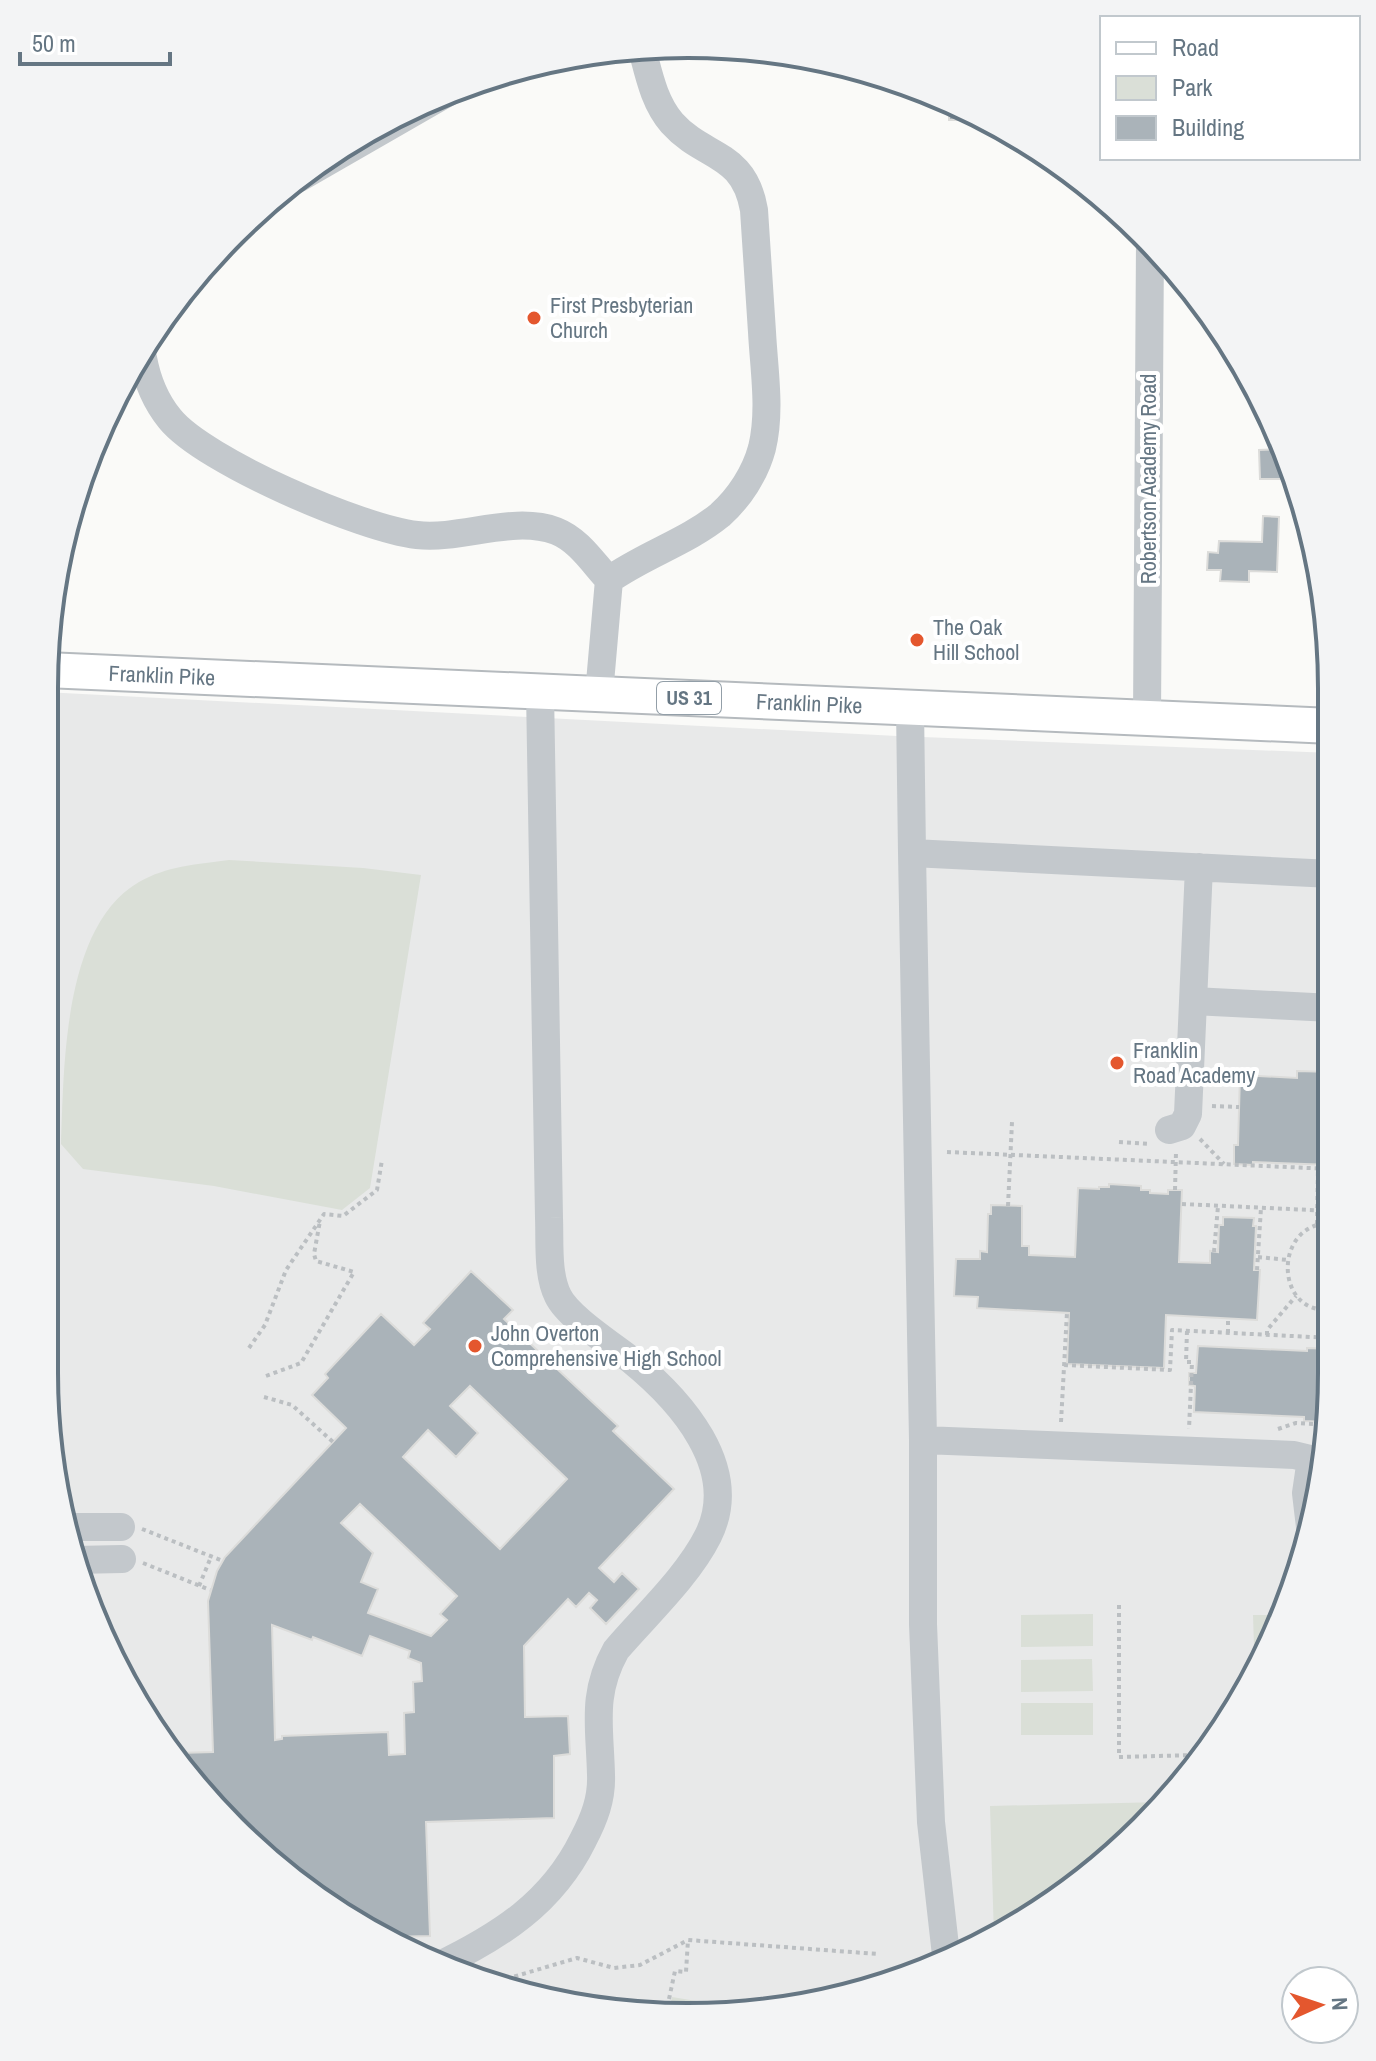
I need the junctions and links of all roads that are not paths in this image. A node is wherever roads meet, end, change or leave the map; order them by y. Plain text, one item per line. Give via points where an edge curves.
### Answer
1 (645, 59) edge
2 (1150, 260) edge
3 (146, 367) edge
4 (609, 580) junction
5 (58, 671) edge
6 (540, 691) junction
7 (599, 694) junction
8 (910, 708) junction
9 (1147, 718) junction
10 (1318, 725) edge
11 (912, 853) junction
12 (1199, 867) junction
13 (1318, 873) edge
14 (1193, 1001) junction
15 (1318, 1007) edge
16 (1181, 1140) road end
17 (923, 1440) junction
18 (1313, 1452) edge
19 (127, 1526) road end
20 (77, 1527) edge
21 (86, 1560) edge
22 (129, 1560) road end
23 (945, 1948) edge
24 (455, 1958) edge

1 - 4 street via 653,92 673,124 728,163 749,186 766,413 761,449 736,498 705,525
2 - 9 street, Robertson Academy Road
3 - 4 street via 153,392 171,420 199,444 269,481 358,520 416,535 530,526 553,530 574,540
4 - 7 street
5 - 6 main road, Franklin Pike / US 31
6 - 7 main road, Franklin Pike / US 31
6 - 24 street via 548,1172 555,1288 569,1312 660,1386 691,1422 711,1458 716,1503 709,1534 692,1562 609,1663 598,1700 600,1796 595,1817 565,1873 525,1916
7 - 8 main road, Franklin Pike / US 31
8 - 9 main road, Franklin Pike / US 31
8 - 11 street
9 - 10 main road, Franklin Pike / US 31
11 - 12 street
11 - 17 street
12 - 13 street
12 - 14 street
14 - 15 street
14 - 16 street via 1188,1114
17 - 18 street
17 - 23 street via 930,1791
19 - 20 street
21 - 22 street

